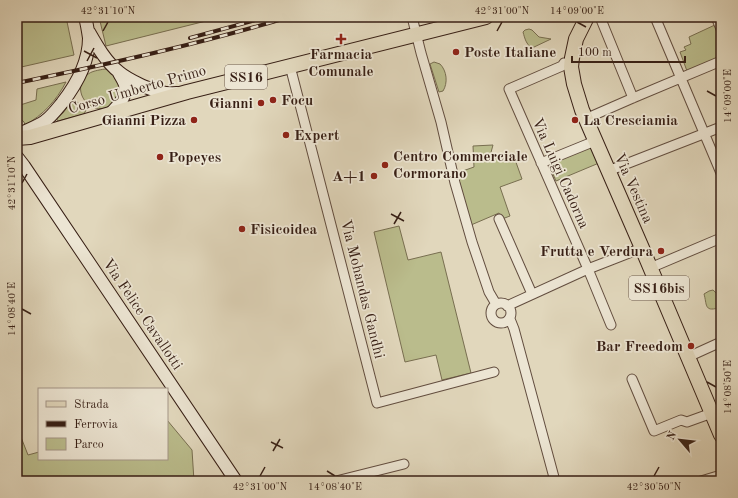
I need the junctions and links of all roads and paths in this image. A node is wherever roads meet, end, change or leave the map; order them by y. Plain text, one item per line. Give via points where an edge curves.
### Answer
1 (412, 17) edge
2 (486, 17) edge
3 (581, 17) edge
4 (600, 17) edge
5 (655, 17) edge
6 (86, 23) edge
7 (417, 35) junction
8 (721, 61) edge
9 (564, 63) junction
10 (290, 66) junction
11 (119, 73) junction
12 (681, 78) junction
13 (187, 92) junction
14 (633, 98) junction
15 (110, 114) junction
16 (584, 115) junction
17 (721, 127) edge
18 (704, 133) junction
19 (595, 141) junction
20 (20, 146) edge
21 (541, 163) junction
22 (608, 171) junction
23 (721, 173) edge
24 (499, 219) dead end
25 (721, 238) edge
26 (642, 248) junction
27 (650, 268) junction
28 (588, 269) junction
29 (532, 294) junction
30 (496, 304) junction
31 (508, 306) junction
32 (510, 319) junction
33 (611, 325) dead end
34 (721, 342) edge
35 (688, 357) junction
36 (494, 372) dead end
37 (632, 380) dead end
38 (716, 416) edge
39 (721, 435) edge
40 (404, 464) dead end
41 (721, 475) edge
42 (236, 481) edge
43 (336, 481) edge
44 (555, 481) edge
45 (701, 481) edge

1 - 7 street
2 - 7 main road, Corso Umberto Primo / SS16
3 - 9 main road, Via Vestina / SS16bis via 572,29
3 - 16 main road, Via Vestina / SS16bis via 571,67
4 - 14 street
5 - 12 street
6 - 11 main road via 95,44
6 - 20 main road via 88,45 80,74 53,113
7 - 10 main road, Corso Umberto Primo / SS16
7 - 30 street via 472,242 489,292
8 - 12 street
9 - 16 main road, Via Vestina / SS16bis via 570,93
9 - 21 street, Via Luigi Cadorna via 509,89
10 - 13 main road, Corso Umberto Primo / SS16
10 - 36 street, Via Mohandas Gandhi via 377,403
11 - 13 main road via 153,91 167,94
11 - 15 main road via 124,82 125,92
12 - 14 street
12 - 18 street
13 - 15 main road, Corso Umberto Primo / SS16
14 - 16 street
15 - 20 main road, Corso Umberto Primo / SS16
16 - 19 main road, Via Vestina / SS16bis
17 - 18 street
18 - 22 street
18 - 23 street
19 - 21 street
19 - 22 main road, Via Vestina / SS16bis
20 - 42 main road, Via Felice Cavallotti
21 - 28 street, Via Luigi Cadorna
22 - 26 main road, Via Vestina / SS16bis
24 - 29 street
25 - 27 street
26 - 27 main road, Via Vestina / SS16bis
26 - 28 street
27 - 35 main road, Via Vestina / SS16bis
28 - 29 street
28 - 33 street, Via Luigi Cadorna
29 - 31 street
30 - 31 street
30 - 32 street via 491,312 493,320 503,323
31 - 32 street
32 - 44 street
34 - 35 street
35 - 38 main road, Via Vestina / SS16bis
37 - 38 street via 654,431 681,420 687,422
38 - 39 main road, Via Vestina / SS16bis
40 - 43 street
41 - 45 street

